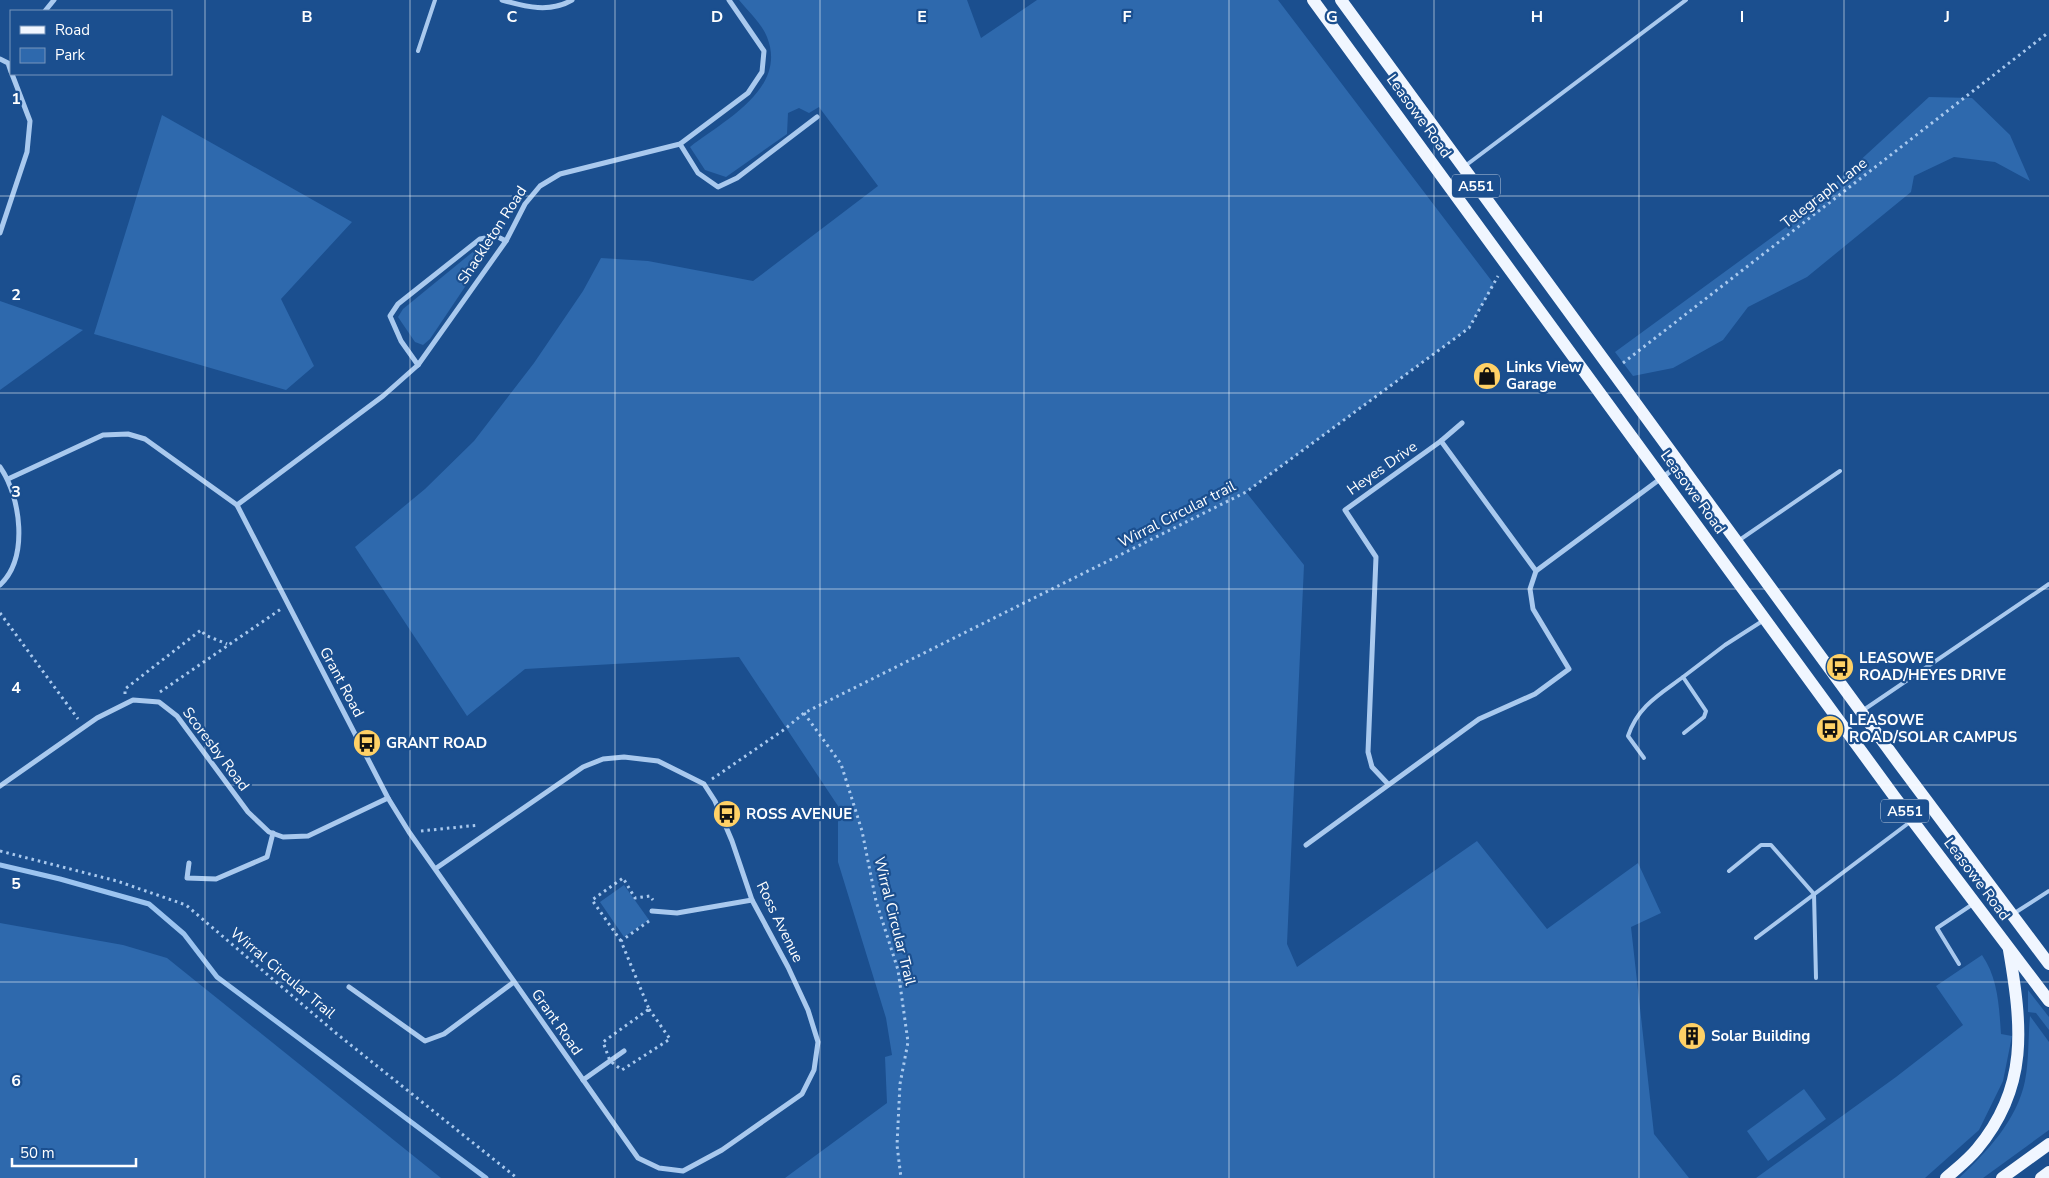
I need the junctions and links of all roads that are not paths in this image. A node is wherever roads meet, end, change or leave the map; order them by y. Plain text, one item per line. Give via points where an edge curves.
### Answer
1 (54, 0) edge
2 (435, 0) edge
3 (502, 0) edge
4 (572, 0) edge
5 (729, 0) edge
6 (1314, 0) edge
7 (1341, 0) edge
8 (1686, 0) edge
9 (46, 10) edge
10 (418, 51) dead end
11 (0, 59) edge
12 (10, 60) edge
13 (13, 75) edge
14 (817, 117) dead end
15 (680, 144) junction
16 (1463, 168) junction
17 (0, 233) edge
18 (506, 241) junction
19 (418, 365) junction
20 (1462, 423) dead end
21 (1441, 441) junction
22 (1680, 465) junction
23 (0, 467) edge
24 (1840, 471) dead end
25 (1662, 478) junction
26 (8, 479) junction
27 (237, 506) junction
28 (1736, 542) junction
29 (1536, 571) junction
30 (2049, 584) edge
31 (0, 585) edge
32 (1766, 619) junction
33 (1683, 677) junction
34 (1861, 712) junction
35 (1684, 733) dead end
36 (1644, 758) dead end
37 (1388, 784) junction
38 (0, 786) edge
39 (388, 798) junction
40 (1912, 820) junction
41 (273, 834) junction
42 (1306, 845) dead end
43 (189, 863) dead end
44 (435, 869) junction
45 (1729, 871) dead end
46 (2049, 891) edge
47 (1814, 894) junction
48 (752, 900) junction
49 (1974, 902) junction
50 (652, 911) dead end
51 (2012, 915) junction
52 (1756, 938) dead end
53 (2009, 948) junction
54 (1959, 964) dead end
55 (2049, 964) edge
56 (1816, 978) dead end
57 (514, 982) junction
58 (349, 987) dead end
59 (2049, 1001) edge
60 (624, 1052) dead end
61 (583, 1080) junction
62 (2049, 1144) edge
63 (659, 1168) joint
64 (2049, 1172) edge
65 (1946, 1178) edge
66 (2002, 1178) edge
67 (2041, 1178) edge

1 - 9 street
2 - 10 lane
3 - 4 street via 533,9 564,5
5 - 15 street, Shackleton Road via 764,51 762,72 748,93
6 - 25 main road, Leasowe Road / A551
7 - 16 main road, Leasowe Road / A551
8 - 16 lane
11 - 12 street
13 - 17 street via 30,122 27,152
14 - 15 street via 737,178 718,187 698,173
15 - 18 street, Shackleton Road via 560,174 540,186 525,204
16 - 22 main road, Leasowe Road / A551
18 - 19 street, Shackleton Road
18 - 19 street via 496,236 480,239 398,304 390,316 401,341
19 - 27 street, Shackleton Road
20 - 21 street
21 - 29 street
21 - 37 street, Heyes Drive via 1344,510 1376,557 1368,752 1372,767
22 - 25 street
22 - 28 main road, Leasowe Road / A551
23 - 26 street
24 - 28 lane
25 - 29 street
25 - 32 main road, Leasowe Road / A551
26 - 27 street, Grant Road via 103,435 128,434 145,439
26 - 31 street via 20,528 18,554 7,579
27 - 39 street, Grant Road
28 - 34 main road, Leasowe Road / A551
29 - 37 street via 1530,588 1533,609 1569,669 1535,694 1479,718
30 - 34 lane
32 - 33 lane
32 - 40 main road, Leasowe Road / A551
33 - 35 lane via 1706,711 1704,717
33 - 36 lane via 1643,707 1631,728 1628,736
34 - 51 main road, Leasowe Road / A551
37 - 42 street
38 - 41 street, Scoresby Road via 84,728 133,700 159,702 177,716 248,812
39 - 41 street via 308,836
39 - 44 street, Grant Road
40 - 47 lane
40 - 49 main road, Leasowe Road / A551
41 - 43 street via 267,857 216,880 187,878
44 - 48 street, Ross Avenue via 583,767 603,759 624,757 658,761 704,784 732,841
44 - 57 street, Grant Road
45 - 47 lane via 1761,845 1772,845
46 - 51 lane
47 - 52 lane
47 - 56 lane
48 - 50 street via 677,913
48 - 63 street, Ross Avenue via 808,1010 818,1042 814,1070 802,1094 722,1150 683,1171
49 - 53 main road, Leasowe Road / A551
49 - 54 lane via 1937,928
51 - 55 main road, Leasowe Road / A551
53 - 59 main road, Leasowe Road / A551
53 - 65 main road via 2019,1042 2009,1100 1976,1151
57 - 58 street via 444,1034 425,1042
57 - 61 street, Grant Road
60 - 61 street
61 - 63 street, Grant Road via 638,1158
62 - 66 main road
64 - 67 main road

